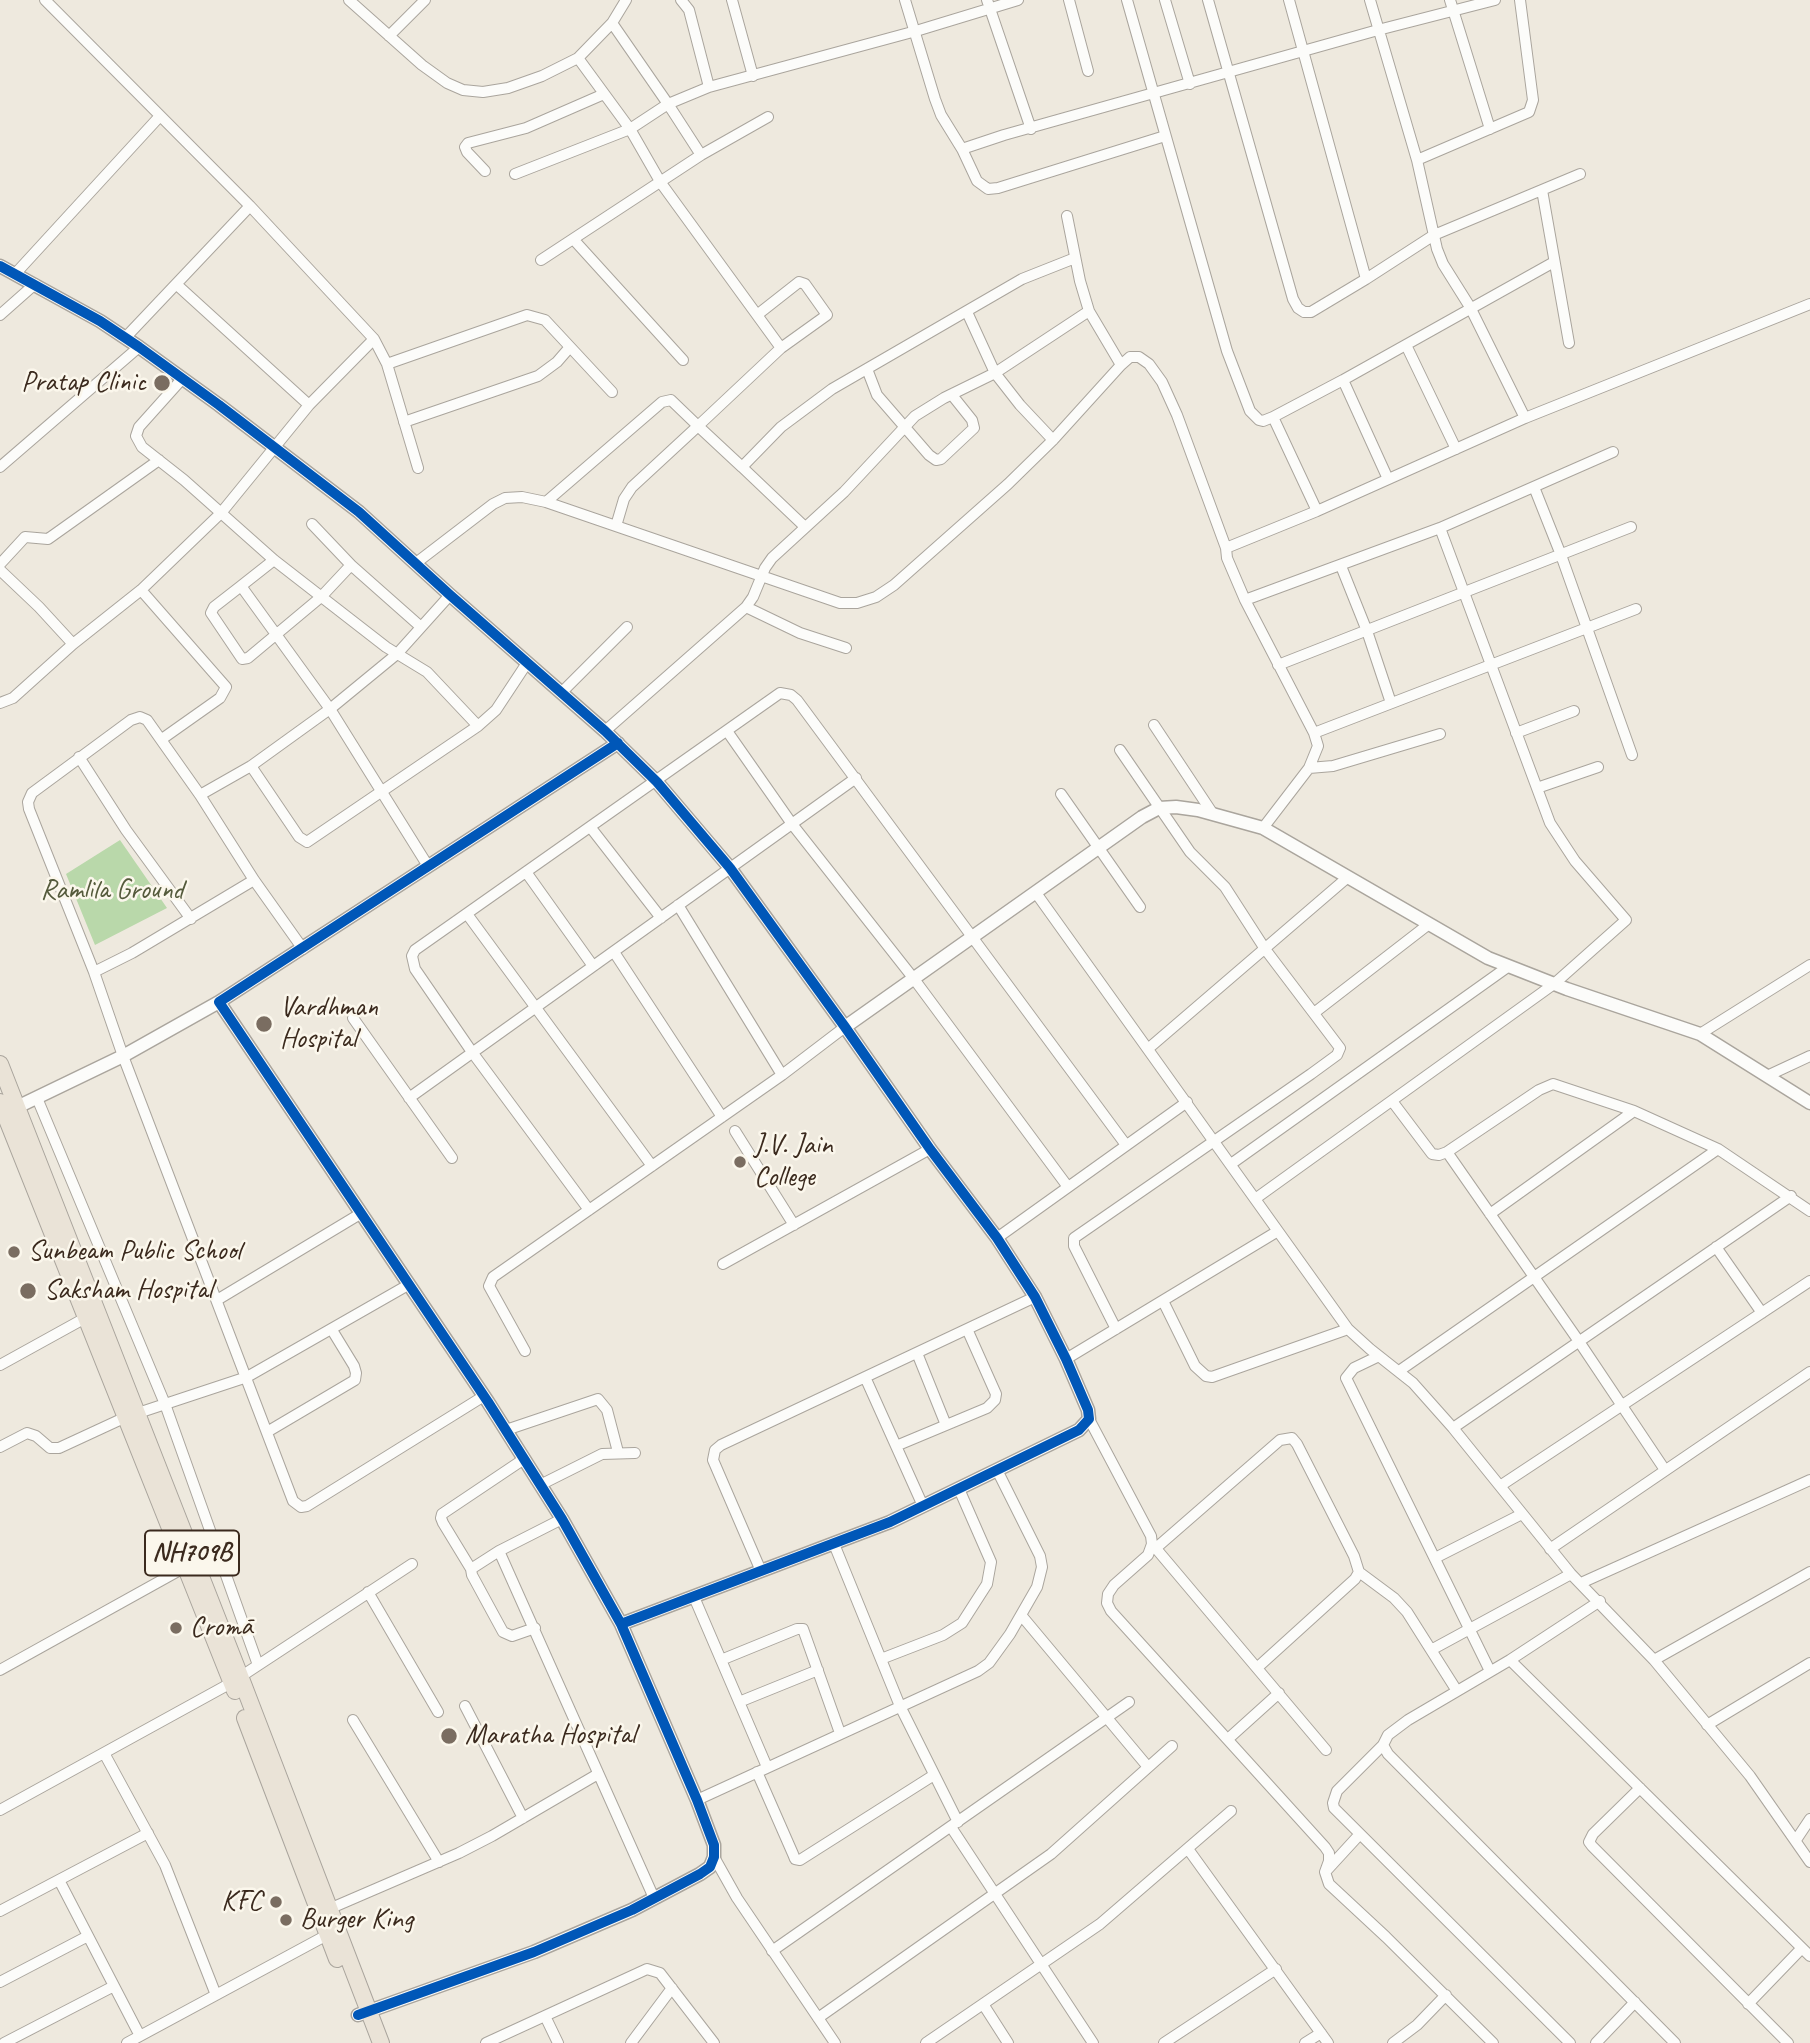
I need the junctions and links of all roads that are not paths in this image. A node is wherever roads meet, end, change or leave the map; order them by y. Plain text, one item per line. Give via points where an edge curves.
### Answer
1 (45, 0) edge
2 (349, 0) edge
3 (425, 0) edge
4 (626, 0) edge
5 (681, 0) edge
6 (732, 0) edge
7 (905, 0) edge
8 (1018, 0) edge
9 (1069, 0) edge
10 (1126, 0) edge
11 (1165, 0) edge
12 (1208, 0) edge
13 (1289, 0) edge
14 (1370, 0) edge
15 (1495, 0) edge
16 (1520, 0) edge
17 (361, 4) edge
18 (988, 4) edge
19 (1452, 5) edge
20 (612, 23) junction
21 (1378, 30) junction
22 (916, 32) junction
23 (389, 36) junction
24 (1304, 52) junction
25 (578, 58) junction
26 (1088, 71) dead end
27 (1228, 73) junction
28 (753, 76) junction
29 (1190, 84) junction
30 (709, 87) junction
31 (604, 94) junction
32 (1153, 94) junction
33 (668, 104) junction
34 (160, 116) junction
35 (768, 117) dead end
36 (630, 129) junction
37 (1031, 129) junction
38 (1490, 129) junction
39 (1165, 136) junction
40 (962, 149) junction
41 (701, 155) junction
42 (1417, 160) junction
43 (485, 171) dead end
44 (515, 174) dead end
45 (1580, 174) dead end
46 (661, 183) junction
47 (1542, 190) junction
48 (250, 206) junction
49 (1067, 216) dead end
50 (1434, 235) junction
51 (574, 240) junction
52 (1075, 258) junction
53 (541, 260) dead end
54 (1554, 262) junction
55 (0, 266) edge
56 (16, 273) junction
57 (1366, 279) junction
58 (35, 284) junction
59 (176, 284) junction
60 (1810, 304) edge
61 (1470, 307) junction
62 (1089, 311) junction
63 (967, 312) junction
64 (0, 315) edge
65 (757, 315) junction
66 (125, 338) junction
67 (374, 339) junction
68 (1569, 343) dead end
69 (1406, 345) junction
70 (139, 347) junction
71 (570, 347) junction
72 (781, 348) junction
73 (683, 360) dead end
74 (387, 364) junction
75 (1121, 365) junction
76 (867, 369) junction
77 (995, 373) junction
78 (182, 379) junction
79 (1343, 380) junction
80 (612, 392) dead end
81 (952, 395) junction
82 (309, 405) junction
83 (1273, 417) junction
84 (1525, 418) junction
85 (404, 422) junction
86 (904, 425) junction
87 (698, 426) junction
88 (1053, 440) junction
89 (275, 448) junction
90 (1456, 449) junction
91 (1613, 452) dead end
92 (159, 460) junction
93 (0, 467) edge
94 (742, 467) junction
95 (418, 468) dead end
96 (1388, 479) junction
97 (1534, 487) junction
98 (546, 502) junction
99 (1317, 511) junction
100 (221, 513) junction
101 (312, 524) dead end
102 (616, 526) junction
103 (804, 526) junction
104 (1631, 527) dead end
105 (1440, 528) junction
106 (1226, 548) junction
107 (1561, 555) junction
108 (274, 560) junction
109 (416, 562) junction
110 (0, 564) edge
111 (351, 565) junction
112 (1341, 566) junction
113 (0, 570) edge
114 (761, 575) junction
115 (241, 586) junction
116 (141, 590) junction
117 (1465, 592) junction
118 (450, 595) junction
119 (321, 597) junction
120 (1245, 600) junction
121 (746, 607) junction
122 (1636, 609) dead end
123 (421, 627) junction
124 (627, 627) dead end
125 (1587, 628) junction
126 (1367, 631) junction
127 (276, 634) junction
128 (73, 644) junction
129 (846, 648) dead end
130 (397, 654) junction
131 (527, 663) junction
132 (1278, 665) junction
133 (1491, 666) junction
134 (561, 693) junction
135 (0, 703) edge
136 (1391, 703) junction
137 (330, 709) junction
138 (1574, 711) dead end
139 (1154, 725) dead end
140 (478, 726) junction
141 (605, 731) junction
142 (727, 731) junction
143 (1314, 733) junction
144 (1516, 733) junction
145 (1440, 734) dead end
146 (162, 739) junction
147 (618, 743) junction
148 (1120, 750) dead end
149 (1632, 755) dead end
150 (79, 757) junction
151 (251, 765) junction
152 (1598, 767) dead end
153 (1309, 768) junction
154 (856, 778) junction
155 (657, 782) junction
156 (1537, 788) junction
157 (382, 790) junction
158 (1061, 794) dead end
159 (200, 795) junction
160 (1159, 808) junction
161 (1213, 814) junction
162 (792, 824) junction
163 (591, 828) junction
164 (1263, 828) junction
165 (1099, 848) junction
166 (428, 866) junction
167 (730, 868) junction
168 (526, 872) junction
169 (1348, 877) junction
170 (254, 880) junction
171 (1036, 893) junction
172 (678, 905) junction
173 (1140, 907) dead end
174 (467, 914) junction
175 (661, 918) junction
176 (191, 919) junction
177 (1429, 924) junction
178 (974, 937) junction
179 (1265, 948) junction
180 (303, 949) junction
181 (614, 951) junction
182 (1810, 965) edge
183 (593, 966) junction
184 (1509, 966) junction
185 (94, 972) junction
186 (914, 979) junction
187 (1554, 984) junction
188 (219, 1002) junction
189 (535, 1008) junction
190 (1314, 1013) junction
191 (353, 1018) dead end
192 (845, 1027) junction
193 (1700, 1034) junction
194 (1149, 1048) junction
195 (472, 1052) junction
196 (123, 1056) junction
197 (1810, 1056) edge
198 (0, 1064) edge
199 (782, 1075) junction
200 (1767, 1076) junction
201 (37, 1098) junction
202 (409, 1098) junction
203 (1187, 1101) junction
204 (1392, 1101) junction
205 (1810, 1103) edge
206 (5, 1111) edge
207 (1634, 1111) junction
208 (722, 1117) junction
209 (735, 1131) dead end
210 (1215, 1142) junction
211 (1126, 1145) junction
212 (930, 1149) junction
213 (1718, 1149) junction
214 (1447, 1152) junction
215 (452, 1158) dead end
216 (1231, 1164) junction
217 (652, 1166) junction
218 (1068, 1187) junction
219 (1791, 1196) junction
220 (1255, 1199) junction
221 (589, 1210) junction
222 (1810, 1211) edge
223 (360, 1214) junction
224 (1490, 1214) junction
225 (794, 1225) junction
226 (1278, 1231) junction
227 (996, 1238) junction
228 (1716, 1247) junction
229 (723, 1264) dead end
230 (1533, 1277) junction
231 (1810, 1281) edge
232 (408, 1285) junction
233 (1035, 1297) junction
234 (217, 1300) junction
235 (1163, 1301) junction
236 (1762, 1313) junction
237 (87, 1317) junction
238 (332, 1329) junction
239 (967, 1329) junction
240 (1116, 1329) junction
241 (1348, 1329) junction
242 (1578, 1340) junction
243 (525, 1351) dead end
244 (916, 1353) junction
245 (1379, 1356) junction
246 (1066, 1359) junction
247 (0, 1365) edge
248 (1399, 1371) junction
249 (1810, 1372) edge
250 (247, 1377) junction
251 (865, 1377) junction
252 (484, 1396) junction
253 (165, 1404) junction
254 (1622, 1406) junction
255 (132, 1415) junction
256 (1089, 1419) junction
257 (946, 1425) junction
258 (1453, 1428) junction
259 (506, 1430) junction
260 (267, 1432) junction
261 (896, 1446) junction
262 (0, 1447) edge
263 (618, 1452) junction
264 (635, 1453) dead end
265 (524, 1459) junction
266 (997, 1470) junction
267 (1665, 1470) junction
268 (1810, 1480) edge
269 (540, 1485) junction
270 (1500, 1486) junction
271 (960, 1489) junction
272 (923, 1506) junction
273 (1522, 1514) junction
274 (562, 1519) junction
275 (834, 1544) junction
276 (1154, 1546) junction
277 (1550, 1549) junction
278 (499, 1551) junction
279 (1435, 1558) junction
280 (412, 1564) dead end
281 (190, 1565) junction
282 (471, 1569) junction
283 (761, 1571) junction
284 (1359, 1572) junction
285 (1810, 1572) edge
286 (1572, 1574) junction
287 (1580, 1583) junction
288 (368, 1592) junction
289 (694, 1597) junction
290 (1600, 1601) junction
291 (1021, 1615) junction
292 (621, 1624) junction
293 (535, 1628) junction
294 (1471, 1629) junction
295 (1431, 1650) junction
296 (881, 1659) junction
297 (721, 1660) junction
298 (1510, 1660) junction
299 (1654, 1660) junction
300 (1810, 1663) edge
301 (258, 1665) junction
302 (1258, 1667) junction
303 (0, 1670) edge
304 (818, 1670) junction
305 (1490, 1671) junction
306 (236, 1679) junction
307 (1457, 1691) junction
308 (1279, 1693) junction
309 (739, 1702) junction
310 (1129, 1702) dead end
311 (465, 1706) dead end
312 (900, 1706) junction
313 (438, 1712) dead end
314 (1107, 1718) junction
315 (353, 1720) dead end
316 (1707, 1725) junction
317 (840, 1733) junction
318 (1228, 1739) junction
319 (1383, 1745) junction
320 (1172, 1746) dead end
321 (1326, 1751) dead end
322 (104, 1753) junction
323 (1148, 1767) junction
324 (762, 1769) junction
325 (598, 1774) junction
326 (934, 1775) junction
327 (1640, 1788) junction
328 (697, 1800) junction
329 (0, 1810) edge
330 (1231, 1811) dead end
331 (523, 1818) junction
332 (1810, 1819) edge
333 (954, 1824) junction
334 (148, 1833) junction
335 (1360, 1834) junction
336 (1796, 1840) junction
337 (1188, 1849) junction
338 (715, 1857) junction
339 (439, 1861) junction
340 (1810, 1862) edge
341 (1325, 1872) junction
342 (58, 1880) junction
343 (995, 1894) junction
344 (654, 1898) junction
345 (330, 1909) junction
346 (0, 1911) edge
347 (327, 1935) junction
348 (88, 1936) junction
349 (1802, 1948) junction
350 (772, 1951) junction
351 (1810, 1956) edge
352 (1040, 1965) junction
353 (1276, 1969) junction
354 (0, 1982) edge
355 (114, 1986) junction
356 (672, 1988) junction
357 (216, 1995) junction
358 (1446, 1996) junction
359 (1635, 2002) junction
360 (983, 2004) junction
361 (1748, 2004) junction
362 (363, 2013) junction
363 (545, 2016) junction
364 (818, 2018) junction
365 (1321, 2033) junction
366 (140, 2036) junction
367 (1562, 2040) edge
368 (4, 2043) edge
369 (127, 2043) edge
370 (369, 2043) edge
371 (381, 2043) edge
372 (486, 2043) edge
373 (558, 2043) edge
374 (631, 2043) edge
375 (714, 2043) edge
376 (835, 2043) edge
377 (926, 2043) edge
378 (1008, 2043) edge
379 (1093, 2043) edge
380 (1164, 2043) edge
381 (1306, 2043) edge
382 (1328, 2043) edge
383 (1393, 2043) edge
384 (1493, 2043) edge
385 (1597, 2043) edge
386 (1675, 2043) edge
387 (1788, 2043) edge

1 - 34 street
2 - 17 street
3 - 23 street
4 - 20 street
5 - 30 street via 689,10
6 - 28 street
7 - 22 street
8 - 18 street
9 - 26 street
10 - 32 street
11 - 29 street
12 - 27 street
13 - 24 street
14 - 21 street
15 - 19 street
16 - 38 street via 1532,106 1523,116
17 - 23 street
18 - 22 street
18 - 37 street
19 - 21 street
19 - 38 street
20 - 25 street
20 - 33 street
21 - 24 street
21 - 42 street
22 - 28 street
22 - 40 street via 935,99
23 - 25 street via 422,65 463,90 508,88
24 - 27 street
24 - 57 street
25 - 31 street
27 - 29 street
27 - 57 street via 1298,308 1311,312
28 - 30 street
29 - 32 street
30 - 33 street
31 - 36 street
31 - 43 street via 526,128 468,143 467,152
32 - 37 street
32 - 39 street
33 - 36 street
33 - 41 street
34 - 48 street
34 - 56 street
35 - 41 street
36 - 44 street
36 - 46 street
37 - 40 street
38 - 42 street
39 - 40 street via 988,189 977,181
39 - 83 street via 1244,396 1259,420
41 - 46 street
42 - 50 street
45 - 47 street
46 - 51 street
46 - 65 street
47 - 50 street
47 - 54 street
48 - 59 street
48 - 67 street
49 - 52 street
50 - 57 street
50 - 61 street via 1443,264
51 - 53 street
51 - 73 street
52 - 62 street
52 - 63 street via 1022,279
54 - 61 street
54 - 68 street
55 - 56 street
56 - 58 street
58 - 64 street
58 - 66 street
59 - 66 street
59 - 82 street
60 - 84 street
61 - 69 street
61 - 84 street
62 - 75 street
62 - 77 street
63 - 76 street
63 - 77 street
65 - 72 street
65 - 72 street via 799,282 826,310 824,318
66 - 70 street
67 - 74 street
67 - 82 street
69 - 79 street
69 - 90 street
70 - 78 street
70 - 93 street
71 - 74 street via 545,320 527,315
71 - 80 street
71 - 85 street via 538,376
72 - 87 street
74 - 85 street
75 - 88 street
75 - 106 street via 1130,357 1139,357 1162,382
76 - 86 street via 877,395
76 - 94 street via 807,405
77 - 81 street
77 - 88 street
78 - 89 street
78 - 92 street via 136,436
79 - 83 street
79 - 96 street
81 - 86 street
81 - 86 street via 974,428 941,459 929,455
82 - 89 street
83 - 99 street
84 - 90 street
85 - 95 street
86 - 103 street via 844,492
87 - 94 street
87 - 98 street via 671,400 662,402
87 - 102 street via 632,487
88 - 114 street via 876,597 840,603
89 - 100 street
89 - 109 street
90 - 96 street
91 - 97 street
92 - 100 street
92 - 110 street via 48,539 25,537
94 - 103 street
96 - 99 street
97 - 105 street
97 - 107 street
98 - 102 street
98 - 109 street via 505,498
99 - 106 street
100 - 108 street
100 - 116 street
101 - 111 street
102 - 114 street
103 - 114 street
104 - 107 street
105 - 112 street
105 - 117 street
106 - 120 street
107 - 117 street
107 - 125 street
108 - 115 street
108 - 119 street
109 - 118 street
111 - 119 street
111 - 123 street
112 - 120 street
112 - 126 street
113 - 128 street
114 - 121 street
115 - 127 street
115 - 127 street via 211,613 240,658 248,658
116 - 128 street
116 - 146 street via 226,687 220,698
117 - 126 street
117 - 133 street
118 - 123 street
118 - 131 street
119 - 127 street
119 - 130 street
120 - 132 street
121 - 129 street via 800,633
121 - 141 street
122 - 125 street
123 - 130 street
124 - 134 street
125 - 133 street
125 - 149 street
126 - 132 street
126 - 136 street
127 - 137 street
128 - 135 street via 13,698
130 - 137 street
130 - 140 street via 441,684
131 - 134 street
131 - 140 street via 496,710
132 - 143 street
133 - 136 street
133 - 144 street
134 - 141 street
136 - 143 street
137 - 151 street
137 - 157 street
138 - 144 street
139 - 161 street
140 - 157 street
141 - 147 street
142 - 154 street via 773,696 791,695
142 - 155 street
142 - 162 street
143 - 153 street via 1318,746
144 - 156 street
145 - 153 street via 1333,766
146 - 150 street via 140,717
146 - 159 street
147 - 155 street
147 - 166 street
148 - 160 street
150 - 176 street
150 - 185 street via 32,793 28,802
151 - 157 street via 303,841
151 - 159 street
152 - 156 street
153 - 164 street
154 - 162 street
154 - 178 street
155 - 163 street
155 - 167 street
156 - 187 street via 1560,841 1626,920
157 - 166 street
158 - 165 street
159 - 170 street
160 - 161 street
160 - 165 street
160 - 179 street via 1198,862 1225,887
161 - 164 street
162 - 167 street
162 - 186 street
163 - 168 street
163 - 175 street
164 - 169 street
165 - 171 street
165 - 173 street
166 - 180 street
167 - 172 street
167 - 192 street
168 - 174 street
168 - 183 street
169 - 177 street
169 - 179 street
170 - 176 street
170 - 180 street
171 - 178 street
171 - 194 street
172 - 175 street
172 - 199 street
174 - 189 street
174 - 195 street via 415,950 412,961
175 - 181 street
176 - 185 street
177 - 184 street
177 - 190 street
178 - 186 street
178 - 211 street
179 - 190 street
179 - 194 street
180 - 188 street
181 - 183 street
181 - 208 street
182 - 193 street
183 - 189 street
184 - 187 street
184 - 216 street
185 - 196 street
186 - 192 street
186 - 218 street
187 - 193 street
187 - 204 street
188 - 196 street
188 - 223 street
189 - 195 street
189 - 217 street
190 - 210 street via 1339,1051
191 - 202 street
192 - 199 street
192 - 212 street
193 - 200 street
194 - 203 street
195 - 202 street
195 - 221 street
196 - 201 street
196 - 234 street
197 - 200 street
198 - 206 highway, NH709B
199 - 208 street
200 - 205 street
201 - 206 street
201 - 253 street
202 - 215 street
203 - 210 street
203 - 211 street
204 - 214 street via 1432,1154
204 - 220 street
206 - 237 highway, NH709B
206 - 255 highway, NH709B
207 - 213 street
207 - 214 street via 1562,1086 1546,1085
207 - 224 street
208 - 217 street
209 - 225 street
210 - 216 street
210 - 240 street via 1072,1242
211 - 218 street
212 - 225 street
212 - 227 street
213 - 219 street
213 - 230 street
214 - 224 street
216 - 220 street
217 - 221 street
218 - 227 street
219 - 222 street
219 - 228 street
220 - 226 street
221 - 243 street via 490,1281
223 - 232 street
223 - 234 street
224 - 230 street
225 - 229 street
226 - 235 street
226 - 241 street
227 - 233 street
228 - 236 street
228 - 242 street
230 - 242 street
230 - 248 street
231 - 236 street
232 - 238 street
232 - 252 street
233 - 239 street
233 - 246 street
234 - 250 street
235 - 240 street
235 - 241 street via 1195,1366 1206,1376
236 - 254 street
237 - 247 street
237 - 255 highway, NH709B
238 - 250 street
238 - 260 street via 354,1366 355,1380
239 - 244 street
239 - 257 street via 995,1400
240 - 246 street
241 - 245 street
242 - 254 street
242 - 258 street
244 - 251 street
244 - 257 street
245 - 248 street
245 - 279 street via 1346,1377
246 - 256 street
248 - 258 street
249 - 267 street
250 - 253 street
250 - 260 street
251 - 261 street
251 - 283 street via 715,1450 713,1460
252 - 259 street
252 - 260 street via 301,1507 293,1501
253 - 255 street
253 - 301 street
254 - 267 street
254 - 270 street
255 - 262 street via 59,1448 50,1448 27,1433
255 - 281 highway, NH709B
256 - 266 street via 1079,1430
256 - 276 street
257 - 261 street
258 - 270 street
259 - 263 street via 598,1399 607,1410
259 - 265 street
261 - 272 street
263 - 264 street
263 - 269 street via 602,1454
265 - 269 street
265 - 282 street via 442,1514 443,1524
266 - 271 street
266 - 291 street via 1042,1567
267 - 277 street
268 - 287 street
269 - 274 street
270 - 273 street
271 - 272 street
271 - 296 street via 991,1562 987,1584 962,1623
272 - 275 street
273 - 277 street
273 - 279 street
274 - 278 street
274 - 292 street
275 - 283 street
275 - 296 street
276 - 284 street via 1270,1447 1292,1438
276 - 302 street
276 - 318 street via 1114,1585 1107,1603
277 - 286 street
278 - 282 street
278 - 293 street
279 - 294 street
280 - 288 street
281 - 303 street
281 - 306 highway, NH709B
282 - 293 street via 503,1632 512,1636
283 - 289 street
284 - 295 street via 1401,1605
284 - 302 street
285 - 299 street
286 - 287 street
286 - 294 street
287 - 290 street
288 - 301 street
288 - 313 street
289 - 292 street
289 - 297 street
290 - 298 street
290 - 299 street
291 - 312 street via 989,1663
291 - 314 street
292 - 328 street
293 - 325 street
294 - 295 street
294 - 305 street
295 - 307 street
296 - 312 street
297 - 304 street via 801,1628
297 - 309 street
298 - 305 street
298 - 327 street
299 - 316 street
300 - 316 street
301 - 306 street
302 - 308 street
304 - 309 street
304 - 317 street
305 - 307 street
306 - 322 street
306 - 345 highway, NH709B
306 - 347 highway, NH709B
307 - 319 street via 1396,1727
308 - 318 street
308 - 321 street
309 - 324 street
310 - 314 street
311 - 331 street
312 - 317 street
312 - 326 street
314 - 323 street
314 - 333 street
315 - 339 street
316 - 336 street
317 - 324 street
318 - 341 street via 1325,1847 1329,1853
319 - 335 street via 1334,1797 1334,1808
319 - 359 street
320 - 323 street
322 - 329 street
322 - 334 street
323 - 343 street via 1051,1854
324 - 326 street via 795,1859 800,1860
324 - 328 street
325 - 331 street
325 - 344 street
326 - 333 street
327 - 349 street
327 - 361 street via 1592,1834 1590,1842
328 - 338 street
330 - 337 street
331 - 339 street
332 - 336 street
333 - 343 street
333 - 350 street
334 - 342 street
334 - 357 street
335 - 341 street
335 - 367 street
336 - 340 street
337 - 352 street via 1108,1917
337 - 353 street
338 - 344 street via 710,1867
338 - 350 street
339 - 345 street
341 - 358 street via 1329,1884
342 - 346 street
342 - 348 street
343 - 352 street
343 - 364 street
344 - 362 street via 534,1952
345 - 362 highway, NH709B
347 - 357 street
347 - 362 highway, NH709B
348 - 354 street
348 - 355 street
349 - 351 street
349 - 361 street
350 - 364 street
352 - 360 street
352 - 379 street
353 - 365 street
353 - 380 street
355 - 366 street
355 - 368 street
356 - 363 street via 660,1973 647,1969
356 - 374 street
356 - 375 street
357 - 366 street
358 - 383 street
358 - 384 street
359 - 385 street
359 - 386 street
360 - 377 street
360 - 378 street
361 - 387 street
362 - 370 highway, NH709B
362 - 371 highway, NH709B
363 - 372 street
363 - 373 street
364 - 376 street
365 - 381 street
365 - 382 street
366 - 369 street

